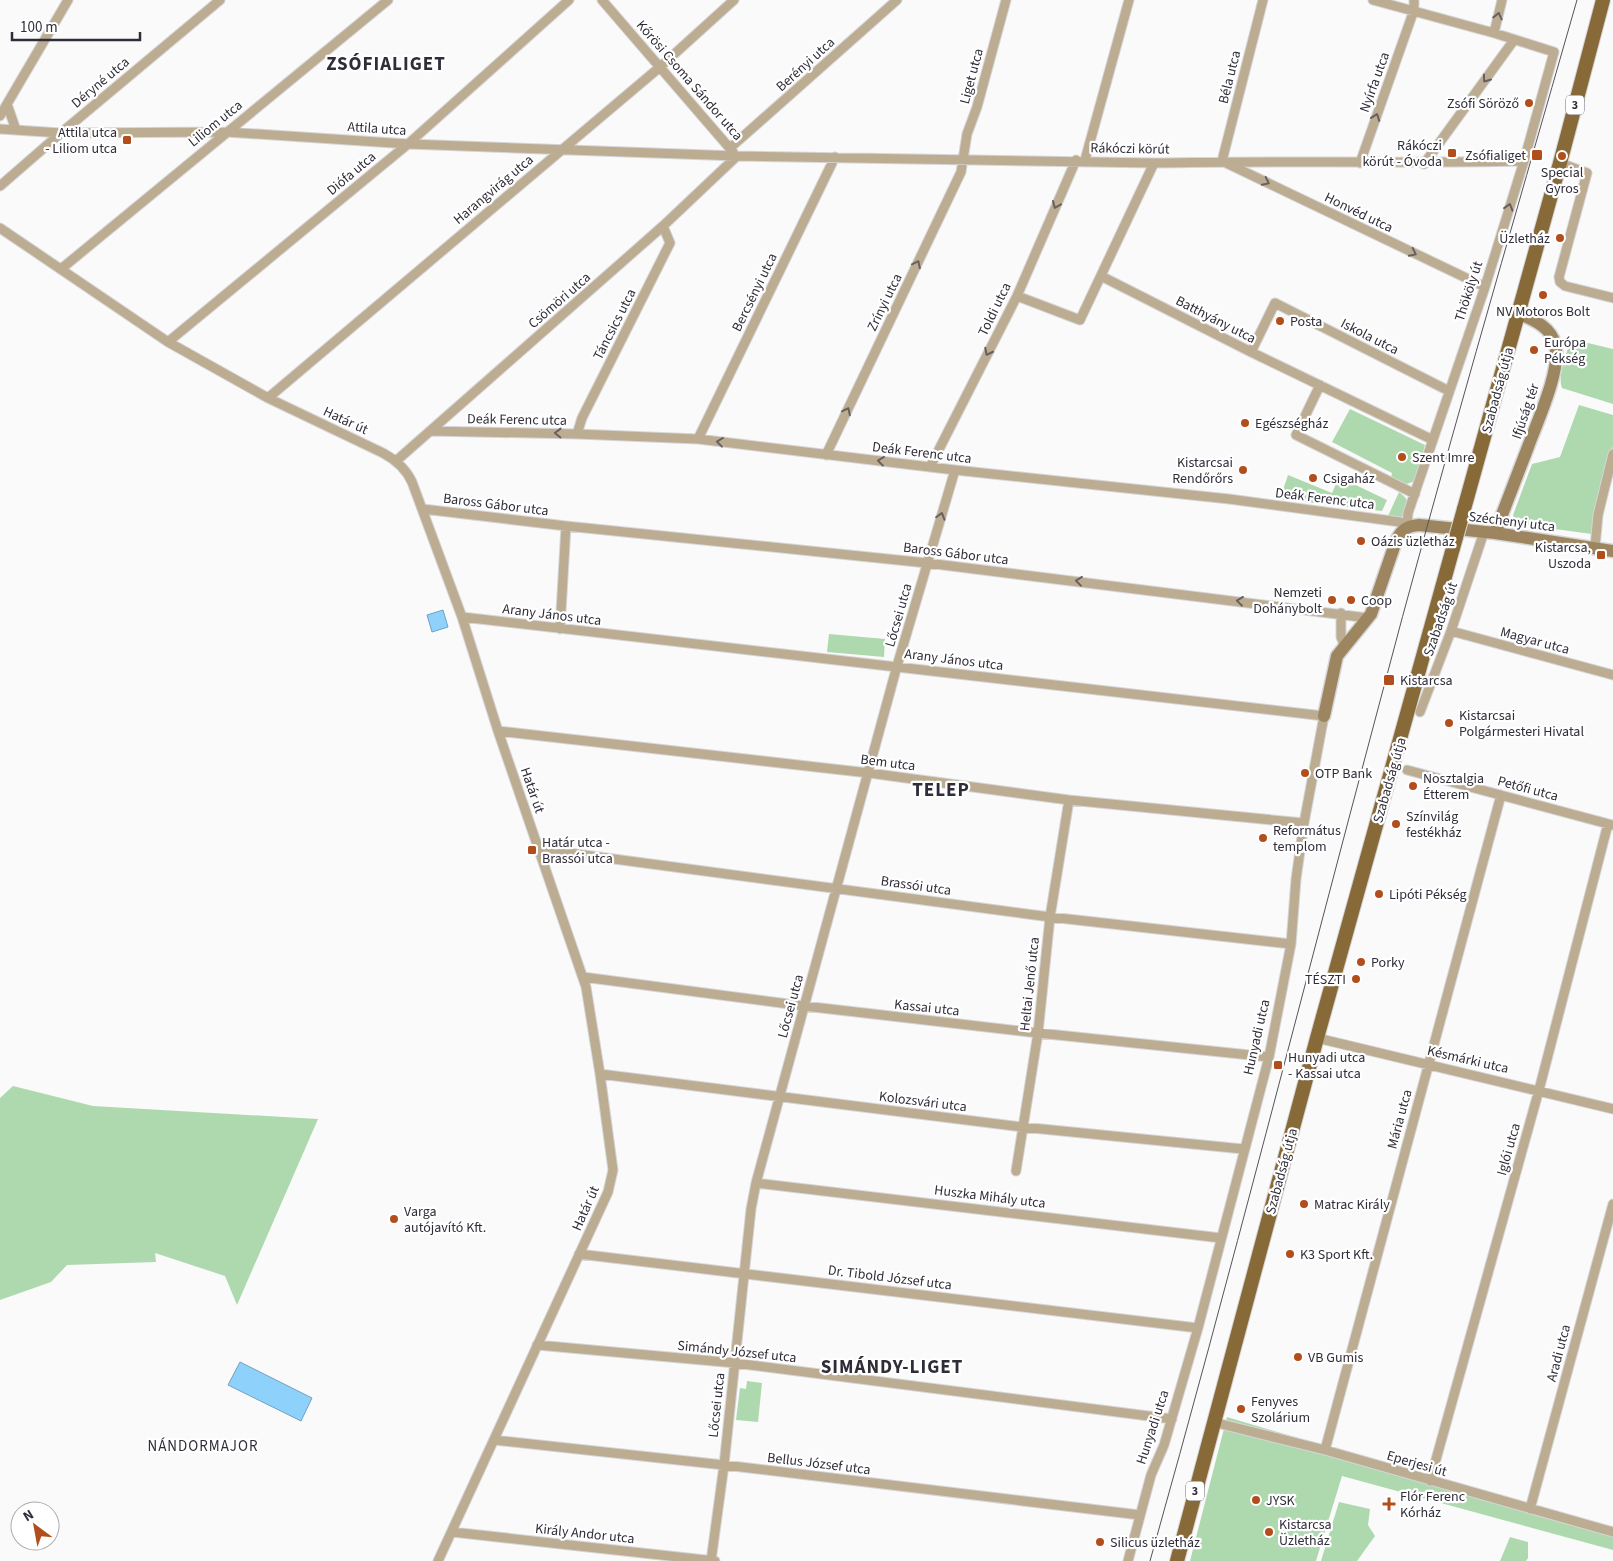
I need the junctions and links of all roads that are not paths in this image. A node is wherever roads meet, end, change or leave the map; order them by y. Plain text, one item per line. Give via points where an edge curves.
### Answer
1 (68, 0) edge
2 (220, 0) edge
3 (388, 0) edge
4 (569, 0) edge
5 (602, 0) edge
6 (734, 0) edge
7 (897, 0) edge
8 (1006, 0) edge
9 (1129, 0) edge
10 (1262, 0) edge
11 (1373, 0) edge
12 (1414, 0) edge
13 (1502, 0) edge
14 (1603, 0) edge
15 (1414, 10) junction
16 (1494, 33) junction
17 (1514, 40) junction
18 (660, 67) junction
19 (7, 104) junction
20 (0, 116) edge
21 (0, 129) edge
22 (16, 130) junction
23 (226, 132) junction
24 (60, 133) junction
25 (408, 144) junction
26 (730, 148) junction
27 (562, 149) junction
28 (737, 156) junction
29 (835, 157) junction
30 (963, 160) junction
31 (1080, 160) junction
32 (1222, 161) junction
33 (1360, 162) junction
34 (1524, 162) junction
35 (1154, 163) junction
36 (1560, 163) junction
37 (1424, 164) junction
38 (0, 186) edge
39 (664, 226) junction
40 (0, 228) edge
41 (61, 269) junction
42 (1101, 276) junction
43 (1485, 287) junction
44 (1017, 296) junction
45 (1613, 298) edge
46 (1518, 313) junction
47 (168, 342) junction
48 (1251, 352) junction
49 (1320, 384) junction
50 (1449, 391) junction
51 (268, 398) junction
52 (430, 431) junction
53 (577, 434) junction
54 (698, 439) junction
55 (1433, 440) junction
56 (1613, 454) edge
57 (826, 455) junction
58 (396, 461) junction
59 (930, 467) junction
60 (954, 470) junction
61 (1415, 494) junction
62 (423, 509) junction
63 (566, 526) junction
64 (1407, 528) junction
65 (1489, 533) junction
66 (1595, 547) junction
67 (1613, 551) edge
68 (927, 563) junction
69 (1341, 613) junction
70 (462, 617) junction
71 (1368, 618) junction
72 (560, 629) junction
73 (1451, 631) junction
74 (1344, 645) junction
75 (897, 666) junction
76 (1613, 675) edge
77 (1420, 712) dead end
78 (1324, 716) junction
79 (498, 731) junction
80 (1407, 770) dead end
81 (869, 774) junction
82 (1501, 795) junction
83 (1069, 800) junction
84 (1304, 823) junction
85 (1610, 824) edge
86 (539, 849) junction
87 (838, 888) junction
88 (1050, 917) junction
89 (1291, 944) junction
90 (583, 977) junction
91 (804, 1006) junction
92 (1038, 1033) junction
93 (1317, 1038) junction
94 (1268, 1056) junction
95 (1428, 1064) junction
96 (600, 1074) junction
97 (1539, 1090) junction
98 (779, 1097) junction
99 (1613, 1109) edge
100 (1022, 1127) junction
101 (1243, 1149) junction
102 (1016, 1171) dead end
103 (756, 1182) junction
104 (1613, 1204) edge
105 (1221, 1238) junction
106 (579, 1254) junction
107 (744, 1273) junction
108 (1198, 1328) junction
109 (537, 1345) junction
110 (735, 1363) junction
111 (1172, 1419) junction
112 (1213, 1422) junction
113 (494, 1440) junction
114 (1325, 1450) junction
115 (724, 1465) junction
116 (1430, 1481) junction
117 (1530, 1509) junction
118 (1140, 1515) junction
119 (452, 1532) junction
120 (1613, 1532) edge
121 (438, 1561) edge
122 (711, 1561) edge
123 (716, 1561) edge
124 (1128, 1561) edge
125 (1177, 1561) edge

1 - 19 street
2 - 24 street, Déryné utca
3 - 23 street, Liliom utca
4 - 25 street, Diófa utca
5 - 18 street, Kőrösi Csoma Sándor utca
6 - 18 street, Harangvirág utca
7 - 26 street, Berényi utca
8 - 30 street, Liget utca via 967,134
9 - 31 street, Toldi utca
10 - 32 street, Béla utca
11 - 15 street
12 - 15 street, Nyírfa utca
16 -> 13 street
14 - 36 main road, Szabadság útja / 3
15 - 16 street
33 -> 15 street, Nyírfa utca
16 - 17 street
17 - 34 street, Thököly út via 1554,52
17 -> 37 street
18 - 26 street, Kőrösi Csoma Sándor utca
18 - 27 street, Harangvirág utca
19 - 20 street
19 - 22 street
21 - 22 street, Attila utca
22 - 24 street, Attila utca
23 - 24 street, Attila utca
23 - 25 street, Attila utca
23 - 41 street, Liliom utca
24 - 38 street, Déryné utca
25 - 27 street, Attila utca
25 - 47 street, Diófa utca
26 - 28 street, Kőrösi Csoma Sándor utca
27 - 28 street, Attila utca
27 - 51 street, Harangvirág utca
28 - 29 street, Rákóczi körút
28 - 39 street, Csömöri utca
29 - 30 street, Rákóczi körút
29 - 54 street, Bercsényi utca
30 - 31 street, Rákóczi körút
57 -> 30 street, Zrínyi utca via 961,172
31 - 35 street, Rákóczi körút
31 -> 44 street, Toldi utca
32 - 33 street, Rákóczi körút
32 - 35 street, Rákóczi körút
32 -> 43 street, Honvéd utca
33 - 37 street, Rákóczi körút
34 - 37 street, Rákóczi körút
43 -> 34 street, Thököly út
35 - 42 street
36 - 45 street via 1587,174 1558,277 1565,286
36 - 46 main road, Szabadság útja / 3
39 - 52 street, Csömöri utca
39 - 53 street, Táncsics utca via 670,243 582,418
40 - 41 street, Határ út
41 - 47 street, Határ út
42 - 44 street via 1080,320
42 - 48 street, Batthyány utca
43 - 50 street, Thököly út
44 -> 59 street, Toldi utca
46 - 65 main road, Ifjúság tér via 1544,326 1549,332 1555,346 1555,362 1549,391
46 - 93 main road, Szabadság útja / 3, bridge
47 - 51 street, Határ út
48 - 49 street, Batthyány utca
48 - 50 street, Iskola utca via 1275,303
49 - 55 street, Batthyány utca
49 - 61 street via 1296,436
50 - 55 street, Thököly út
51 - 58 street, Határ út
53 -> 52 street, Deák Ferenc utca
52 - 58 street, Csömöri utca
53 - 54 street, Deák Ferenc utca
57 -> 54 street, Deák Ferenc utca
55 - 61 street, Thököly út
56 - 66 street via 1598,515
59 -> 57 street, Deák Ferenc utca
58 - 62 street, Határ út via 410,476
59 - 60 street, Deák Ferenc utca
60 - 64 street, Deák Ferenc utca via 1229,499 1400,522
68 -> 60 street, Lőcsei utca
61 - 64 street, Thököly út
62 - 63 street, Baross Gábor utca
62 - 70 street, Határ út
63 - 68 street, Baross Gábor utca
63 - 72 street, Baross Gábor utca
64 - 65 main road, Széchenyi utca via 1419,525
64 - 71 main road, Hunyadi utca via 1396,541
65 - 66 main road, Széchenyi utca
65 - 73 street, Szabadság út
66 - 67 main road, Széchenyi utca
69 -> 68 street, Baross Gábor utca
68 - 75 street, Lőcsei utca
69 - 71 street, Baross Gábor utca
69 - 74 street
70 - 72 street, Arany János utca
70 - 79 street, Határ út
71 - 74 main road, Hunyadi utca
72 - 75 street, Arany János utca
73 - 76 street, Magyar utca
73 - 77 street, Szabadság út
74 - 78 main road, Hunyadi utca via 1337,656
75 - 78 street, Arany János utca
75 - 81 street, Lőcsei utca
78 - 84 street, Hunyadi utca
79 - 81 street, Bem utca
79 - 86 street, Határ út
80 - 82 street, Petőfi utca
81 - 83 street, Bem utca
81 - 87 street, Lőcsei utca
82 - 85 street, Petőfi utca
82 - 95 street, Mária utca
83 - 84 street, Bem utca
83 - 88 street, Heltai Jenő utca
84 - 89 street, Hunyadi utca
85 - 97 street, Iglói utca
86 - 87 street, Brassói utca
86 - 90 street, Határ út
87 - 88 street, Brassói utca
87 - 91 street, Lőcsei utca
88 - 89 street, Brassói utca
88 - 92 street, Heltai Jenő utca
89 - 94 street, Hunyadi utca
90 - 91 street, Kassai utca
90 - 96 street, Határ út
91 - 92 street, Kassai utca
91 - 98 street, Lőcsei utca
92 - 94 street, Kassai utca
92 - 100 street, Heltai Jenő utca
93 - 95 street, Késmárki utca
93 - 112 main road, Szabadság útja / 3
94 - 101 street, Hunyadi utca
95 - 97 street, Késmárki utca
95 - 114 street, Mária utca
96 - 98 street, Kolozsvári utca
96 - 106 street, Határ út via 613,1175 600,1212
97 - 99 street, Késmárki utca
97 - 116 street, Iglói utca
98 - 100 street, Kolozsvári utca
98 - 103 street, Lőcsei utca
100 - 101 street, Kolozsvári utca
100 - 102 street, Heltai Jenő utca
101 - 105 street, Hunyadi utca
103 - 105 street, Huszka Mihály utca
103 - 107 street, Lőcsei utca
104 - 117 street, Aradi utca
105 - 108 street, Hunyadi utca
106 - 107 street, Dr. Tibold József utca
106 - 109 street, Határ út
107 - 108 street, Dr. Tibold József utca
107 - 110 street, Lőcsei utca
108 - 111 street, Hunyadi utca
109 - 110 street, Simándy József utca
109 - 113 street, Határ út
110 - 111 street, Simándy József utca
110 - 115 street, Lőcsei utca
111 - 118 street, Hunyadi utca
112 - 114 street, Eperjesi út
112 - 125 main road, Szabadság útja / 3
113 - 115 street, Bellus József utca
113 - 119 street, Határ út
114 - 116 street, Eperjesi út
115 - 118 street, Bellus József utca
115 - 122 street, Lőcsei utca
116 - 117 street, Eperjesi út
117 - 120 street, Eperjesi út
118 - 124 street, Hunyadi utca
119 - 121 street, Határ út
119 - 122 street, Király Andor utca
122 - 123 street, Király Andor utca

